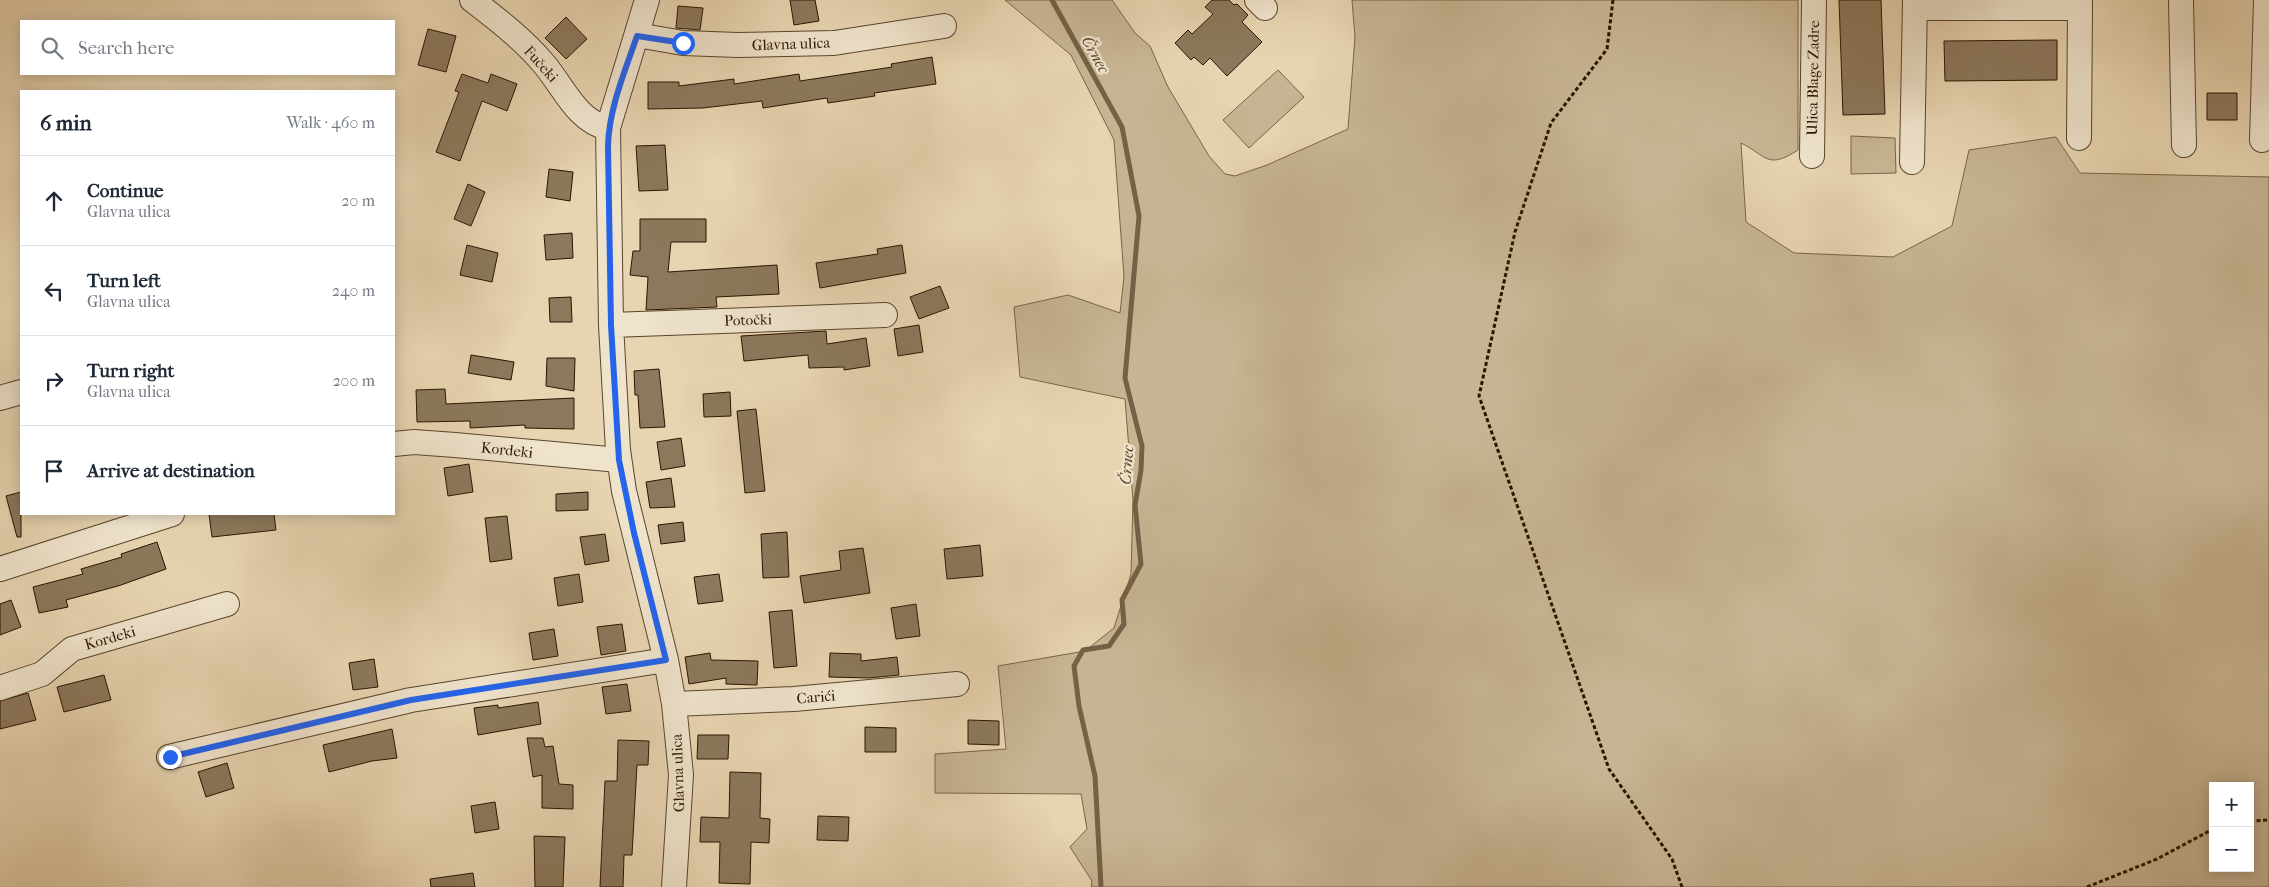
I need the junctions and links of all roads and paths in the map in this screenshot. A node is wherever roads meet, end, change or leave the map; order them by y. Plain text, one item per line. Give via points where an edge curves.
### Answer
1 (472, 0) edge
2 (647, 0) edge
3 (1613, 0) edge
4 (1814, 0) edge
5 (2181, 0) edge
6 (2266, 0) edge
7 (1915, 4) edge
8 (2080, 4) edge
9 (944, 26) dead end
10 (637, 36) junction
11 (608, 128) junction
12 (2079, 138) dead end
13 (2262, 140) dead end
14 (2184, 145) dead end
15 (1812, 156) dead end
16 (1912, 162) dead end
17 (885, 315) dead end
18 (611, 325) junction
19 (20, 392) edge
20 (0, 398) edge
21 (395, 444) edge
22 (619, 460) junction
23 (169, 515) edge
24 (0, 569) edge
25 (228, 604) dead end
26 (666, 660) junction
27 (957, 684) dead end
28 (0, 688) edge
29 (674, 704) junction
30 (170, 757) dead end
31 (2269, 820) edge
32 (2254, 821) edge
33 (2209, 831) edge
34 (674, 887) edge
35 (1682, 887) edge
36 (2087, 887) edge

1 - 11 street, Fučeki via 544,63 583,115 598,126
2 - 10 street, Glavna ulica
3 - 35 path via 1607,49 1551,123 1515,232 1479,396 1609,769 1672,859
4 - 15 street, Ulica Blage Zadre
5 - 14 street
6 - 13 street
7 - 8 street
7 - 16 street
8 - 12 street
9 - 10 street, Glavna ulica via 825,43 683,43
10 - 11 street, Glavna ulica
11 - 18 street, Glavna ulica
17 - 18 street, Potočki
18 - 22 street, Glavna ulica
19 - 20 street
21 - 22 street, Kordeki via 447,444
22 - 26 street, Glavna ulica
23 - 24 street
25 - 28 street, Kordeki via 72,649 42,674
26 - 29 street, Glavna ulica
26 - 30 street via 411,700
27 - 29 street, Carići via 794,699
29 - 34 street, Glavna ulica via 681,775
31 - 32 path
33 - 36 path via 2157,859

